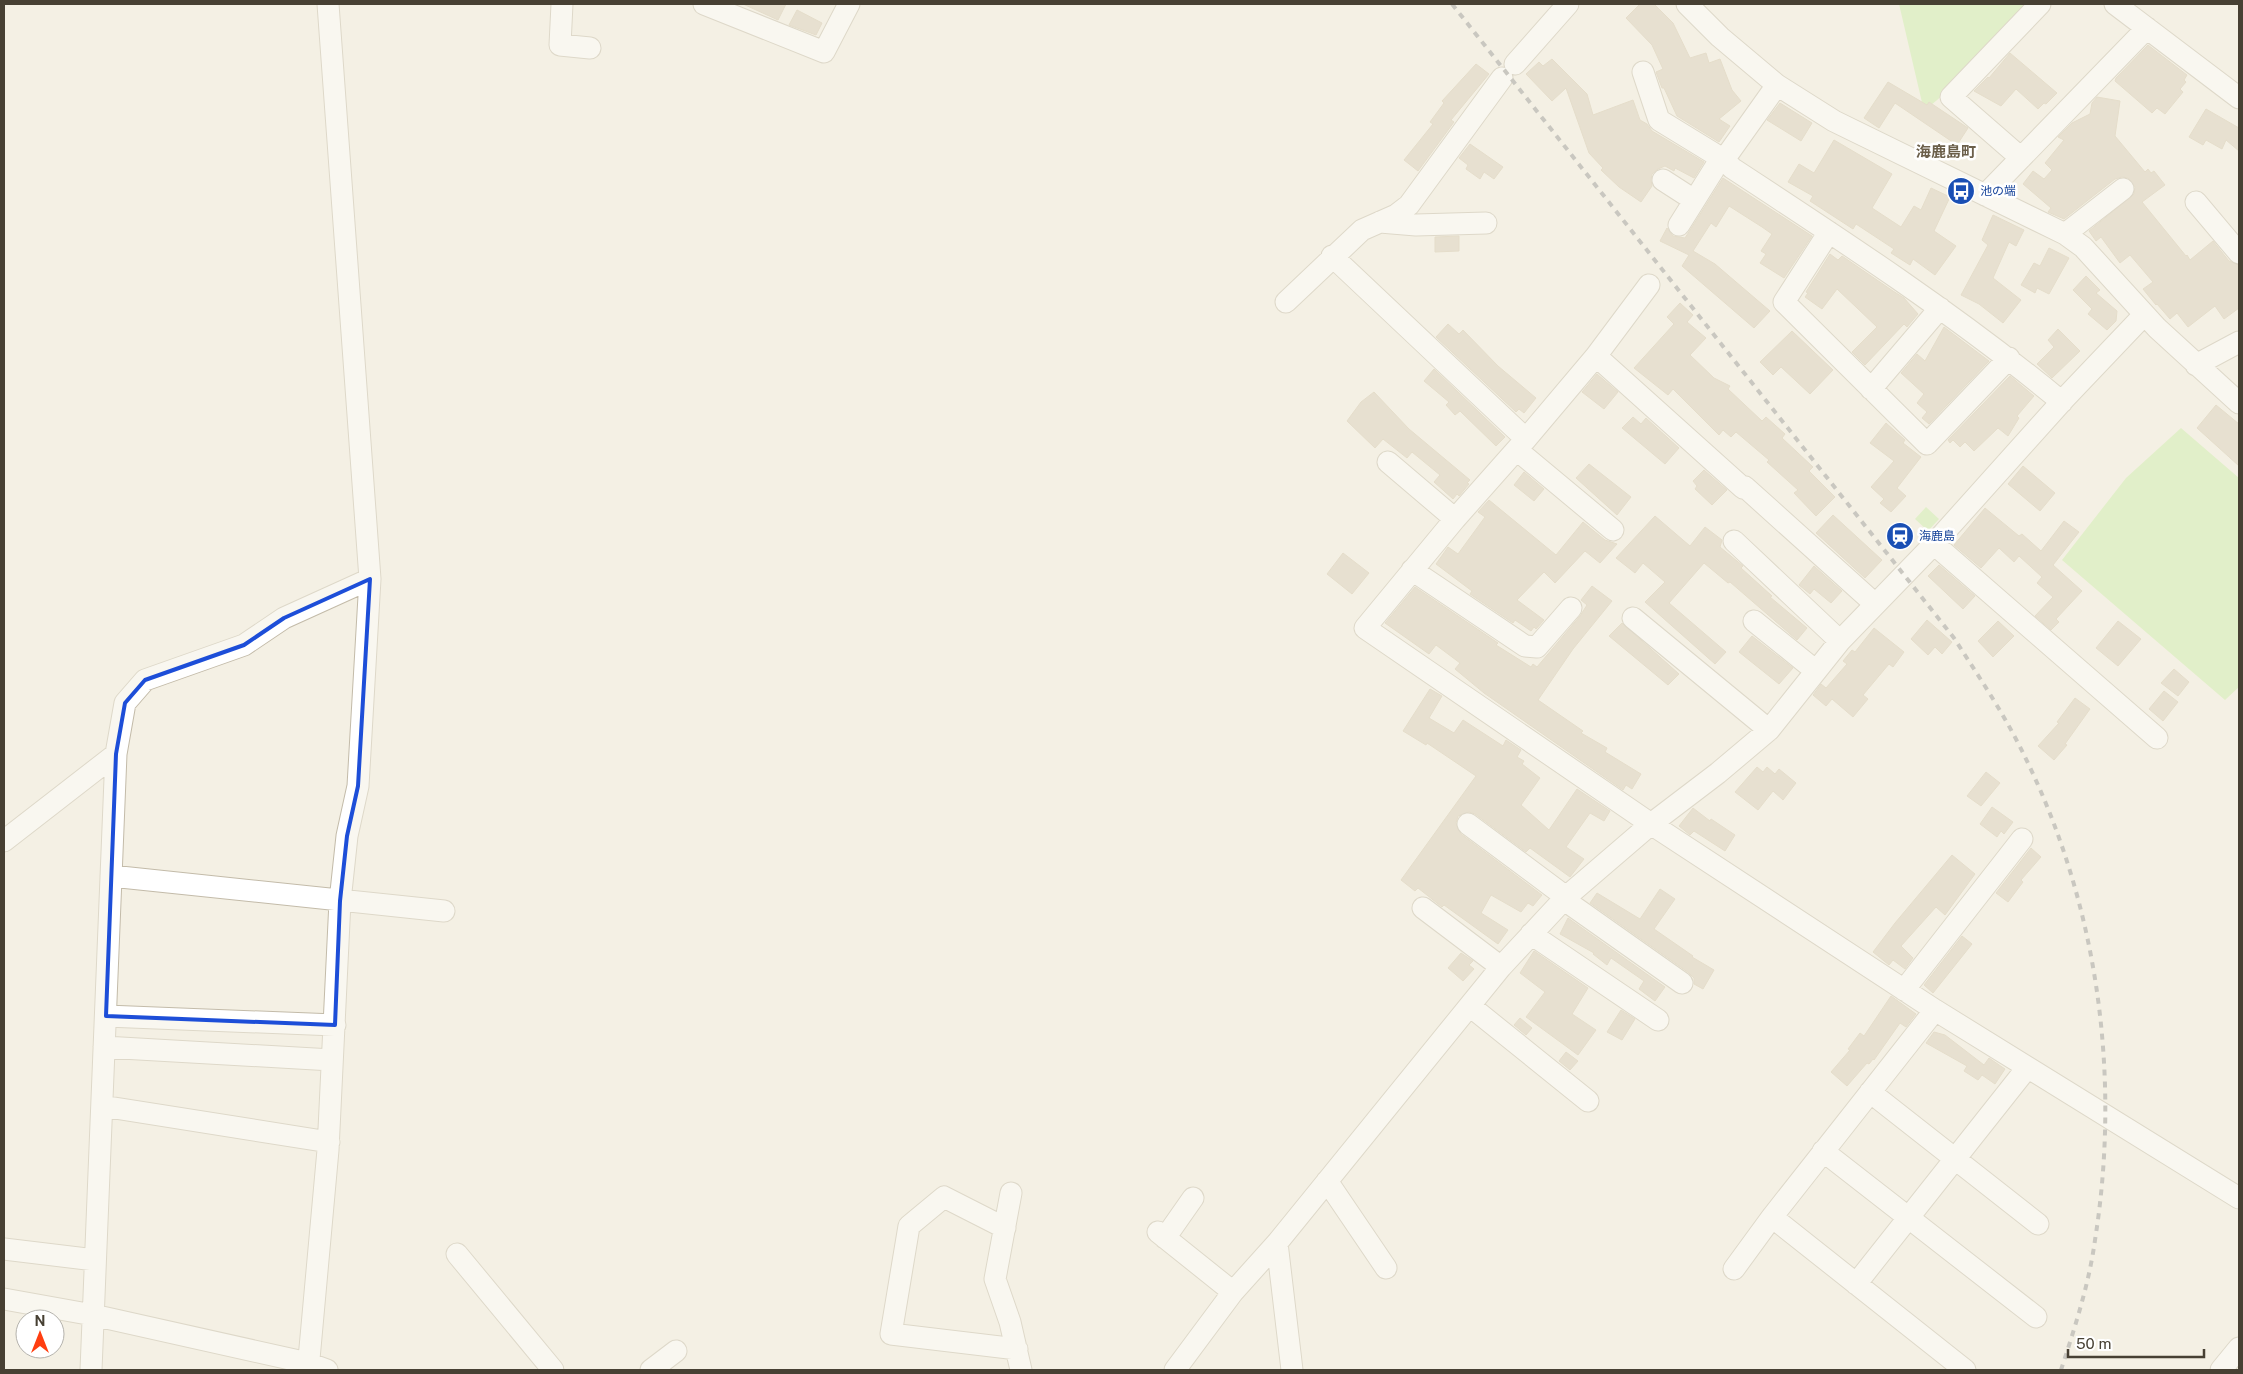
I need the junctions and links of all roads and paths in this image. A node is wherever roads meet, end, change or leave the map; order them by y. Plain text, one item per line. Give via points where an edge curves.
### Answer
1 (328, 4) edge
2 (562, 4) edge
3 (704, 4) edge
4 (849, 4) edge
5 (1568, 4) edge
6 (1687, 4) edge
7 (2040, 4) edge
8 (2127, 7) edge
9 (742, 10) edge
10 (2147, 28) junction
11 (590, 48) dead end
12 (1643, 72) dead end
13 (1776, 86) junction
14 (2238, 96) edge
15 (2021, 158) junction
16 (1726, 161) junction
17 (1663, 180) dead end
18 (2123, 189) dead end
19 (1986, 195) junction
20 (1694, 200) junction
21 (2196, 202) dead end
22 (1380, 222) junction
23 (1486, 223) dead end
24 (1679, 225) dead end
25 (1829, 232) junction
26 (2065, 234) junction
27 (2239, 253) edge
28 (1332, 256) junction
29 (1649, 285) dead end
30 (1286, 302) dead end
31 (1940, 308) junction
32 (2144, 315) junction
33 (2235, 349) edge
34 (1596, 356) junction
35 (2009, 358) junction
36 (2196, 365) junction
37 (1871, 388) junction
38 (2062, 402) junction
39 (2239, 403) edge
40 (1522, 445) junction
41 (1388, 462) dead end
42 (1455, 519) junction
43 (1613, 530) dead end
44 (1734, 541) dead end
45 (1934, 544) junction
46 (1412, 570) junction
47 (370, 579) junction
48 (1875, 604) junction
49 (1570, 608) dead end
50 (1633, 618) dead end
51 (1754, 621) dead end
52 (1840, 641) junction
53 (1816, 671) junction
54 (1769, 730) junction
55 (2157, 738) dead end
56 (116, 754) junction
57 (1468, 824) dead end
58 (1651, 824) junction
59 (2022, 839) dead end
60 (4, 841) edge
61 (111, 876) junction
62 (1565, 898) junction
63 (340, 901) junction
64 (1423, 908) dead end
65 (444, 911) dead end
66 (1531, 934) junction
67 (1501, 967) junction
68 (1682, 983) dead end
69 (1904, 990) junction
70 (1470, 1006) junction
71 (1935, 1010) junction
72 (106, 1016) junction
73 (1658, 1020) dead end
74 (336, 1025) junction
75 (104, 1047) junction
76 (332, 1060) junction
77 (2027, 1068) junction
78 (1870, 1092) junction
79 (1588, 1101) dead end
80 (102, 1106) junction
81 (329, 1142) junction
82 (1823, 1152) junction
83 (1955, 1159) junction
84 (1327, 1181) junction
85 (1011, 1193) dead end
86 (1193, 1198) dead end
87 (2239, 1198) edge
88 (1772, 1217) junction
89 (1909, 1218) junction
90 (2038, 1224) dead end
91 (1005, 1228) junction
92 (1277, 1243) junction
93 (4, 1250) edge
94 (458, 1254) dead end
95 (96, 1260) junction
96 (1386, 1268) dead end
97 (1734, 1269) dead end
98 (1856, 1284) junction
99 (1233, 1292) junction
100 (4, 1299) edge
101 (93, 1315) junction
102 (2036, 1317) dead end
103 (2239, 1348) edge
104 (1017, 1349) junction
105 (676, 1351) dead end
106 (314, 1368) edge
107 (91, 1370) edge
108 (553, 1370) edge
109 (651, 1370) edge
110 (1021, 1370) edge
111 (1175, 1370) edge
112 (1292, 1370) edge
113 (1965, 1370) edge
114 (2221, 1370) edge

1 - 47 street
2 - 11 street via 560,45
3 - 9 street
4 - 9 street via 824,52
5 - 22 street via 1509,71 1409,204
6 - 13 street
7 - 15 street via 1951,97
8 - 10 street
10 - 14 street
10 - 15 street
12 - 16 street via 1659,120
13 - 16 street
13 - 19 street via 1834,121
15 - 19 street
16 - 20 street via 1716,166
16 - 25 street
17 - 20 street
18 - 26 street
19 - 26 street
20 - 24 street
21 - 27 street
22 - 23 street via 1416,225
22 - 28 street via 1362,230
25 - 31 street
25 - 37 street via 1784,302
26 - 32 street via 2083,246
28 - 30 street
28 - 40 street
29 - 34 street
31 - 35 street
31 - 37 street
32 - 36 street
32 - 38 street
33 - 36 street
34 - 40 street
34 - 48 street
35 - 37 street via 1927,444
35 - 38 street
36 - 39 street
38 - 45 street
40 - 42 street
40 - 43 street
41 - 42 street
42 - 46 street
44 - 52 street
45 - 48 street
45 - 55 street
46 - 49 street via 1525,646 1538,648
46 - 58 street via 1365,628
47 - 56 street via 284,618 244,645 145,680 125,703
47 - 63 street via 358,786 347,836
48 - 52 street
50 - 54 street
51 - 53 street
52 - 53 street
53 - 54 street
54 - 58 street
56 - 60 street
56 - 61 street
57 - 62 street
58 - 62 street
58 - 69 street
59 - 69 street
61 - 63 street
61 - 72 street
62 - 66 street
62 - 68 street
63 - 65 street
63 - 74 street
64 - 67 street
66 - 67 street
66 - 73 street
67 - 70 street
69 - 71 street
70 - 79 street
70 - 84 street
71 - 77 street
71 - 78 street
72 - 74 street
72 - 75 street
74 - 76 street
75 - 76 street
75 - 80 street
76 - 81 street
77 - 83 street
77 - 87 street
78 - 82 street
78 - 83 street
80 - 81 street
80 - 95 street
81 - 106 street
82 - 88 street
82 - 89 street
83 - 89 street
83 - 90 street
84 - 92 street
84 - 96 street
85 - 91 street
86 - 99 street via 1162,1235
88 - 97 street
88 - 98 street
89 - 98 street
89 - 102 street
91 - 104 street via 995,1279
91 - 104 street via 944,1197 909,1226 891,1334
92 - 99 street
92 - 112 street
93 - 95 street
94 - 108 street
95 - 101 street
98 - 113 street
99 - 111 street
100 - 101 street
101 - 106 street
101 - 107 street
103 - 114 street
104 - 110 street
105 - 109 street

